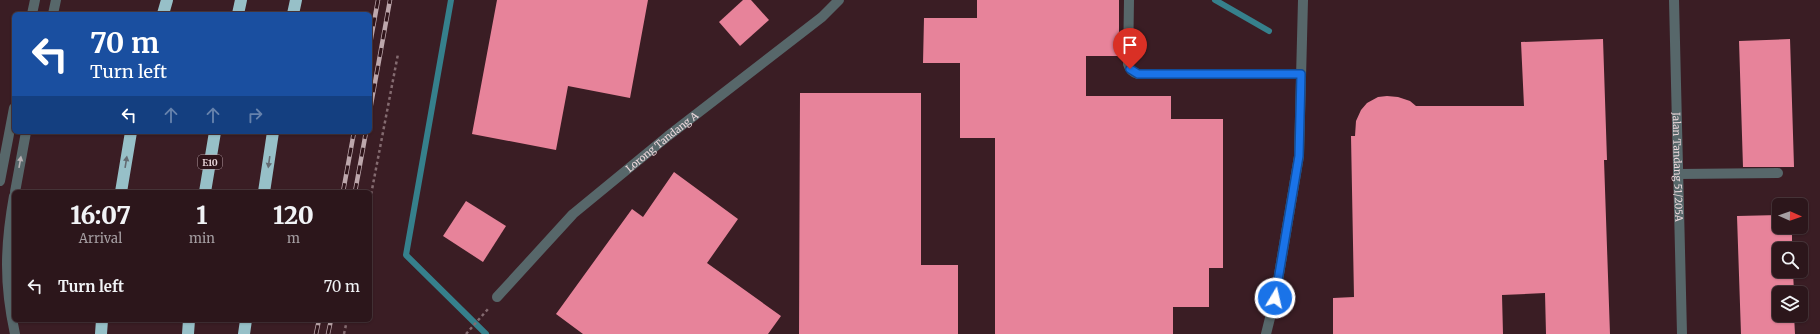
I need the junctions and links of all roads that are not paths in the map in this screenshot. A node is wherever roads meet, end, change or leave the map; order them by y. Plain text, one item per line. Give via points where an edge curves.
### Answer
1 (35, 0) edge
2 (56, 0) edge
3 (167, 0) edge
4 (241, 0) edge
5 (296, 0) edge
6 (839, 0) edge
7 (1129, 0) edge
8 (1302, 0) edge
9 (1674, 0) edge
10 (32, 12) edge
11 (53, 12) edge
12 (164, 12) edge
13 (238, 12) edge
14 (293, 12) edge
15 (1301, 74) junction
16 (12, 118) edge
17 (26, 134) edge
18 (131, 134) edge
19 (216, 134) edge
20 (273, 134) edge
21 (1778, 173) dead end
22 (1678, 174) junction
23 (0, 181) edge
24 (15, 190) edge
25 (122, 190) edge
26 (205, 190) edge
27 (264, 190) edge
28 (12, 210) edge
29 (497, 297) road end
30 (12, 320) edge
31 (13, 322) edge
32 (102, 322) edge
33 (190, 322) edge
34 (246, 322) edge
35 (15, 334) edge
36 (101, 334) edge
37 (188, 334) edge
38 (244, 334) edge
39 (1266, 334) edge
40 (1682, 334) edge

1 - 10 street
2 - 11 street
3 - 12 highway
4 - 13 highway
5 - 14 highway
6 - 29 street, Lorong Tandang A via 822,17 668,136 573,214
7 - 15 street via 1128,64 1130,69 1138,74
8 - 15 street
9 - 22 street, Jalan Tandang 51/205A
15 - 39 street via 1299,156 1275,298
16 - 23 street
24 -> 17 street
25 -> 18 highway
19 - 26 highway, E10
20 -> 27 highway
21 - 22 street
22 - 40 street, Jalan Tandang 51/205A
28 - 30 street via 6,254
31 - 35 street
32 - 36 highway
33 - 37 highway
34 - 38 highway

